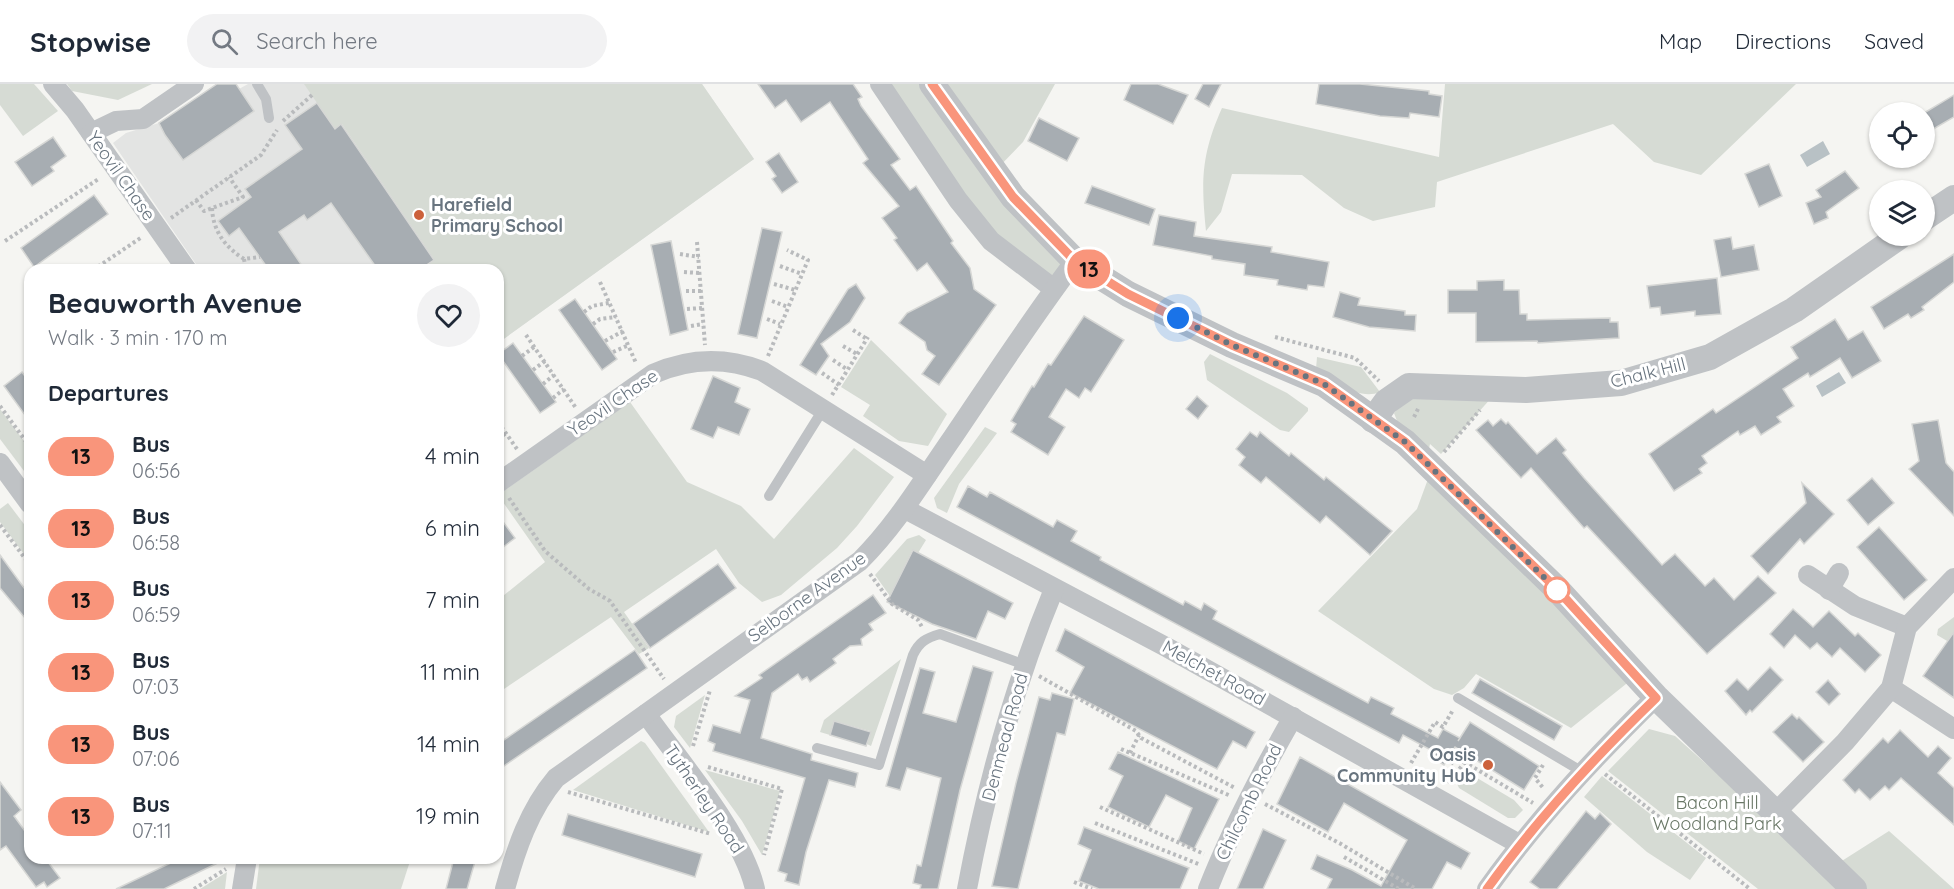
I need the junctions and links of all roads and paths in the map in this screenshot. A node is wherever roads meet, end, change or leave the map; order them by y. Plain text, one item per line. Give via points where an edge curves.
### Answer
1 (53, 84) edge
2 (194, 84) edge
3 (257, 84) edge
4 (880, 84) edge
5 (932, 84) edge
6 (312, 95) dead end
7 (269, 118) dead end
8 (91, 133) junction
9 (115, 167) junction
10 (229, 177) junction
11 (1954, 198) edge
12 (196, 200) junction
13 (212, 208) junction
14 (1935, 211) edge
15 (157, 227) junction
16 (5, 241) dead end
17 (698, 242) dead end
18 (1886, 246) edge
19 (787, 250) dead end
20 (680, 254) dead end
21 (260, 257) dead end
22 (699, 257) junction
23 (244, 258) junction
24 (1075, 261) junction
25 (102, 264) edge
26 (183, 264) edge
27 (245, 264) edge
28 (780, 266) dead end
29 (684, 272) dead end
30 (699, 273) junction
31 (802, 274) junction
32 (600, 282) dead end
33 (774, 284) dead end
34 (1054, 289) junction
35 (795, 290) junction
36 (686, 291) dead end
37 (701, 291) junction
38 (772, 301) dead end
39 (609, 303) junction
40 (788, 307) junction
41 (702, 308) junction
42 (687, 309) dead end
43 (584, 312) dead end
44 (616, 317) junction
45 (767, 319) dead end
46 (593, 324) dead end
47 (703, 324) junction
48 (780, 324) junction
49 (692, 326) dead end
50 (853, 330) dead end
51 (623, 331) junction
52 (526, 335) dead end
53 (605, 341) dead end
54 (629, 345) junction
55 (534, 346) junction
56 (843, 346) dead end
57 (613, 352) dead end
58 (858, 354) junction
59 (522, 356) dead end
60 (833, 360) dead end
61 (545, 361) junction
62 (707, 361) junction
63 (532, 370) dead end
64 (762, 370) junction
65 (848, 370) junction
66 (822, 373) dead end
67 (554, 375) junction
68 (644, 380) junction
69 (543, 384) dead end
70 (839, 386) junction
71 (1499, 389) junction
72 (564, 390) junction
73 (553, 398) dead end
74 (0, 406) edge
75 (824, 408) junction
76 (1373, 420) junction
77 (585, 421) junction
78 (504, 430) edge
79 (506, 433) joint
80 (24, 439) edge
81 (1441, 454) dead end
82 (526, 462) junction
83 (0, 463) edge
84 (927, 475) junction
85 (504, 478) edge
86 (504, 492) edge
87 (24, 496) edge
88 (769, 496) dead end
89 (905, 509) junction
90 (0, 525) edge
91 (24, 557) edge
92 (860, 561) junction
93 (1839, 573) dead end
94 (1808, 575) dead end
95 (1954, 578) edge
96 (1054, 589) junction
97 (1829, 590) junction
98 (1907, 627) junction
99 (928, 637) junction
100 (1024, 667) junction
101 (701, 674) junction
102 (1891, 688) junction
103 (675, 693) junction
104 (1458, 698) dead end
105 (1656, 698) junction
106 (1453, 711) dead end
107 (646, 714) junction
108 (1293, 717) junction
109 (1954, 729) edge
110 (1139, 735) junction
111 (817, 748) dead end
112 (1121, 749) dead end
113 (1130, 753) junction
114 (1465, 762) junction
115 (1545, 762) dead end
116 (1412, 763) dead end
117 (1451, 764) dead end
118 (1586, 767) junction
119 (684, 768) junction
120 (556, 778) junction
121 (1537, 779) dead end
122 (1448, 783) dead end
123 (1247, 799) junction
124 (1101, 807) dead end
125 (1547, 811) junction
126 (1775, 813) junction
127 (1095, 823) dead end
128 (724, 825) junction
129 (1519, 844) junction
130 (1344, 856) dead end
131 (236, 864) edge
132 (241, 864) edge
133 (1214, 874) edge
134 (753, 881) edge
135 (1074, 882) dead end
136 (194, 889) edge
137 (242, 889) edge
138 (505, 889) edge
139 (967, 889) edge
140 (1092, 889) edge
141 (1399, 889) edge
142 (1416, 889) edge
143 (1487, 889) edge
144 (1750, 889) edge
145 (1854, 889) edge

1 - 8 street, Yeovil Chase
2 - 8 street via 143,119 116,121
3 - 7 lane via 266,99
4 - 34 street via 958,200 991,241
5 - 24 street via 1013,197
6 - 10 path via 286,116 261,155
8 - 9 street, Yeovil Chase
9 - 15 street, Yeovil Chase
9 - 16 path
10 - 12 path
10 - 13 path via 243,197
11 - 14 street
12 - 13 path via 204,211
12 - 15 path
13 - 23 path via 212,222 220,239
15 - 25 path
15 - 26 street, Yeovil Chase
17 - 22 path
18 - 71 street, Chalk Hill via 1794,310 1710,357 1621,382
19 - 31 path via 808,260
20 - 22 path
21 - 23 path
22 - 30 path
23 - 27 path
24 - 34 street, Selborne Avenue
24 - 76 street via 1128,294 1324,384
28 - 31 path
29 - 30 path
30 - 37 path
31 - 35 path
32 - 39 path
33 - 35 path
34 - 84 street, Selborne Avenue
35 - 40 path
36 - 37 path
37 - 41 path
38 - 40 path
39 - 43 path
39 - 44 path
40 - 48 path
41 - 42 path
41 - 47 path
44 - 46 path
44 - 51 path
45 - 48 path
47 - 49 path
47 - 62 path
48 - 64 path
50 - 58 path via 867,338
51 - 53 path
51 - 54 path
52 - 55 path
54 - 57 path
54 - 68 path
55 - 59 path
55 - 61 path
56 - 58 path
58 - 65 path
60 - 65 path
61 - 63 path
61 - 67 path
62 - 64 street, Yeovil Chase
62 - 68 street, Yeovil Chase via 681,363
64 - 75 street, Yeovil Chase
65 - 70 path
66 - 70 path
67 - 69 path
67 - 72 path
68 - 77 street, Yeovil Chase
70 - 75 path
71 - 76 street, Chalk Hill via 1409,386 1386,402
71 - 81 path
72 - 73 path
72 - 77 path
74 - 80 path
75 - 84 street, Yeovil Chase
75 - 88 lane
76 - 105 street via 1405,442 1555,587
77 - 82 street, Yeovil Chase
78 - 79 path
79 - 82 path
82 - 85 street, Yeovil Chase
83 - 87 street
84 - 89 street, Selborne Avenue
86 - 103 path via 545,551 589,589 610,601
89 - 92 street, Selborne Avenue
89 - 96 street, Melchet Road
90 - 91 path
92 - 99 path via 892,604 918,620
92 - 101 street, Selborne Avenue
93 - 97 street
94 - 97 street
95 - 98 street
96 - 100 street, Denmead Road
96 - 108 street, Melchet Road
97 - 98 street via 1855,606
98 - 102 street
99 - 100 lane via 940,634
99 - 111 lane via 917,645 879,765
100 - 110 path
100 - 139 street, Denmead Road via 974,849
101 - 103 street, Selborne Avenue
101 - 119 path via 711,688
102 - 109 street
102 - 126 street via 1845,742
103 - 107 street, Selborne Avenue
104 - 118 lane
105 - 118 street
105 - 126 street
106 - 116 path via 1443,727 1435,722
107 - 119 street, Tytherley Road
107 - 120 street, Selborne Avenue
108 - 123 street, Chilcomb Road
108 - 129 street, Melchet Road
110 - 113 path
110 - 123 path
112 - 113 path
113 - 123 path
114 - 117 path via 1456,757
114 - 122 path
114 - 125 path
115 - 121 path
118 - 125 street
118 - 144 path
119 - 128 street, Tytherley Road
119 - 134 path via 704,766 782,789
120 - 128 path via 569,794 711,834
120 - 138 street, Selborne Avenue via 526,825
123 - 133 street, Chilcomb Road
123 - 142 path via 1341,844
124 - 133 path
125 - 129 street
126 - 145 street
127 - 133 path
128 - 134 street, Tytherley Road via 738,844
129 - 143 street
130 - 141 path
131 - 136 path
132 - 137 street
135 - 140 path

